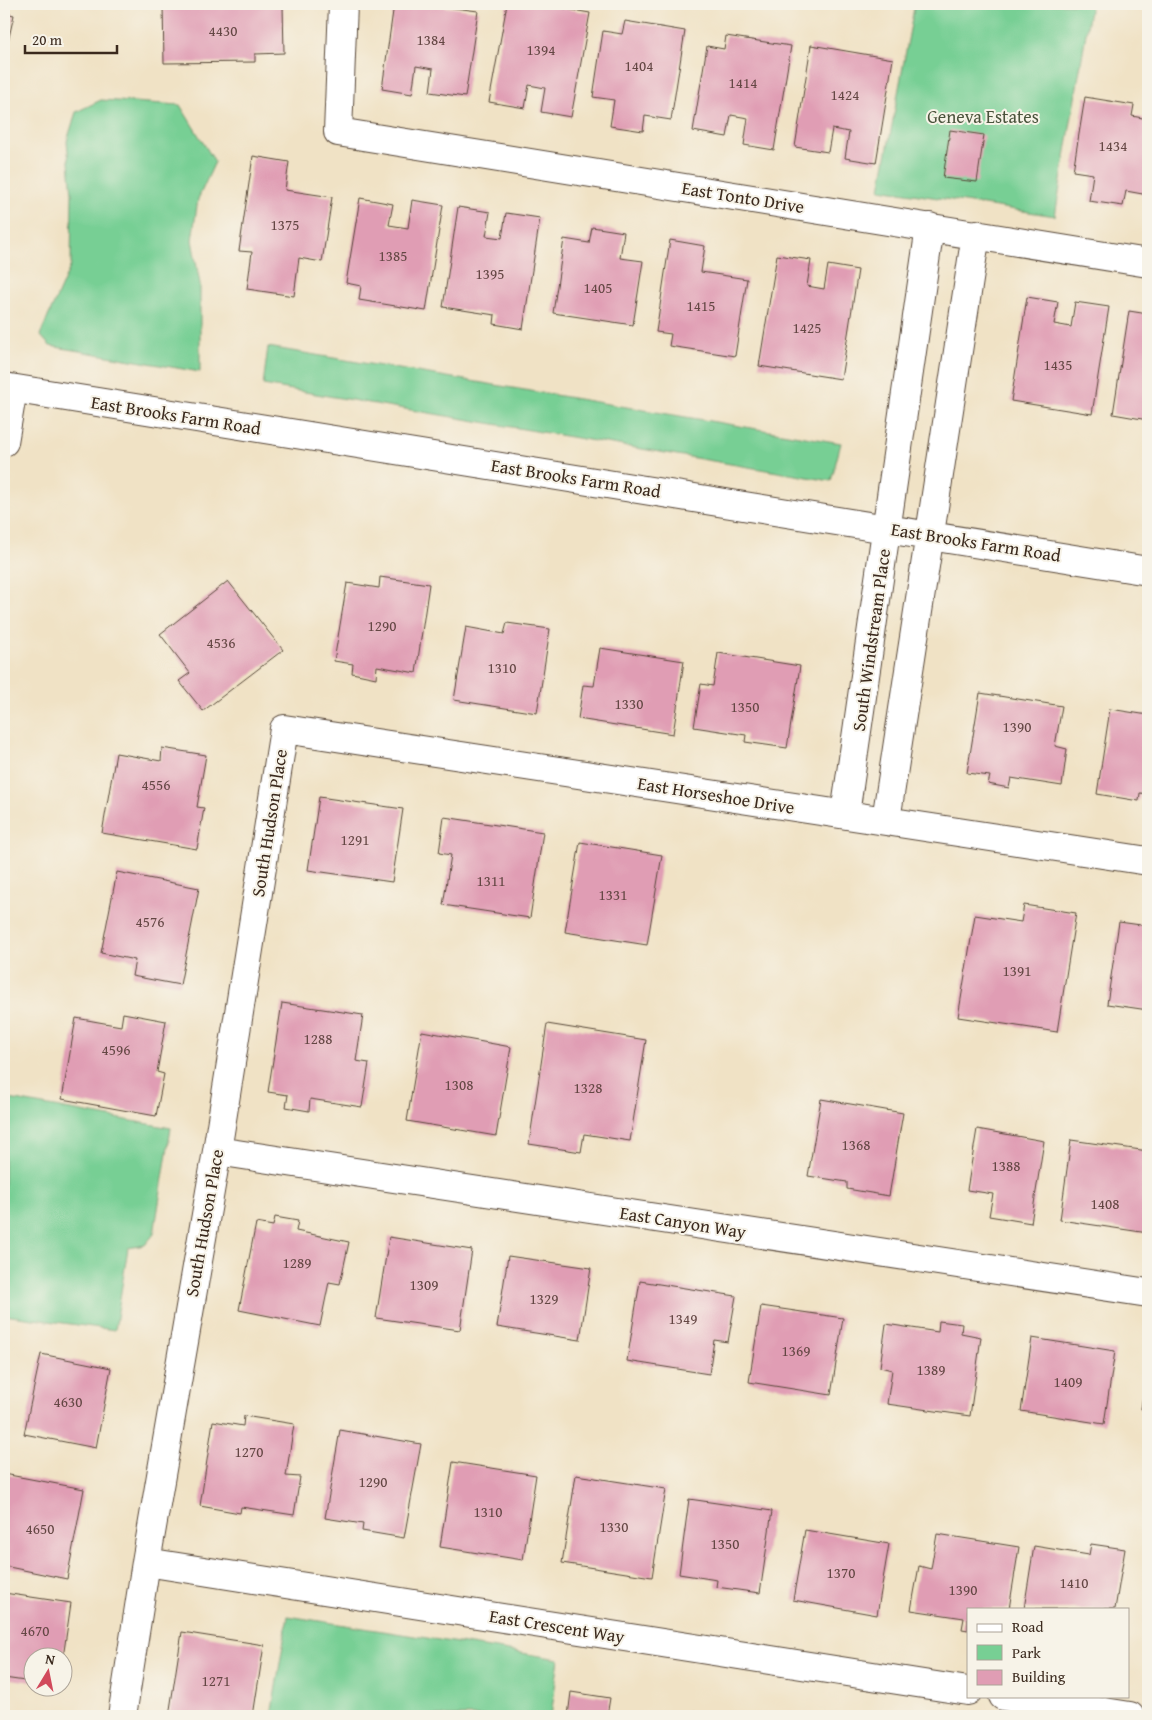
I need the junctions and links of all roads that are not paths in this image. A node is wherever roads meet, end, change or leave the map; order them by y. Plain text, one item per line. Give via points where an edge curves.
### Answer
1 (343, 4) edge
2 (930, 227) junction
3 (976, 234) junction
4 (1148, 263) edge
5 (8, 388) edge
6 (4, 442) edge
7 (887, 528) junction
8 (930, 534) junction
9 (1148, 571) edge
10 (866, 672) junction
11 (908, 677) junction
12 (284, 729) joint
13 (846, 814) junction
14 (886, 820) junction
15 (1148, 861) edge
16 (217, 1151) junction
17 (1148, 1294) edge
18 (146, 1562) junction
19 (967, 1691) edge
20 (1016, 1698) edge
21 (122, 1716) edge
22 (1130, 1716) edge

1 - 2 street, East Tonto Drive via 338,132
2 - 3 street, East Tonto Drive
2 - 7 street, South Windstream Place
3 - 4 street, East Tonto Drive
3 - 8 street
5 - 6 street
5 - 7 street, East Brooks Farm Road
7 - 8 street, East Brooks Farm Road
7 - 10 street, South Windstream Place
8 - 9 street, East Brooks Farm Road
8 - 11 street
10 - 11 street
10 - 13 street, South Windstream Place
11 - 14 street
12 - 13 street, East Horseshoe Drive
12 - 16 street, South Hudson Place
13 - 14 street, East Horseshoe Drive
14 - 15 street, East Horseshoe Drive
16 - 17 street, East Canyon Way
16 - 18 street, South Hudson Place
18 - 19 street, East Crescent Way
18 - 21 street, South Hudson Place
20 - 22 street

